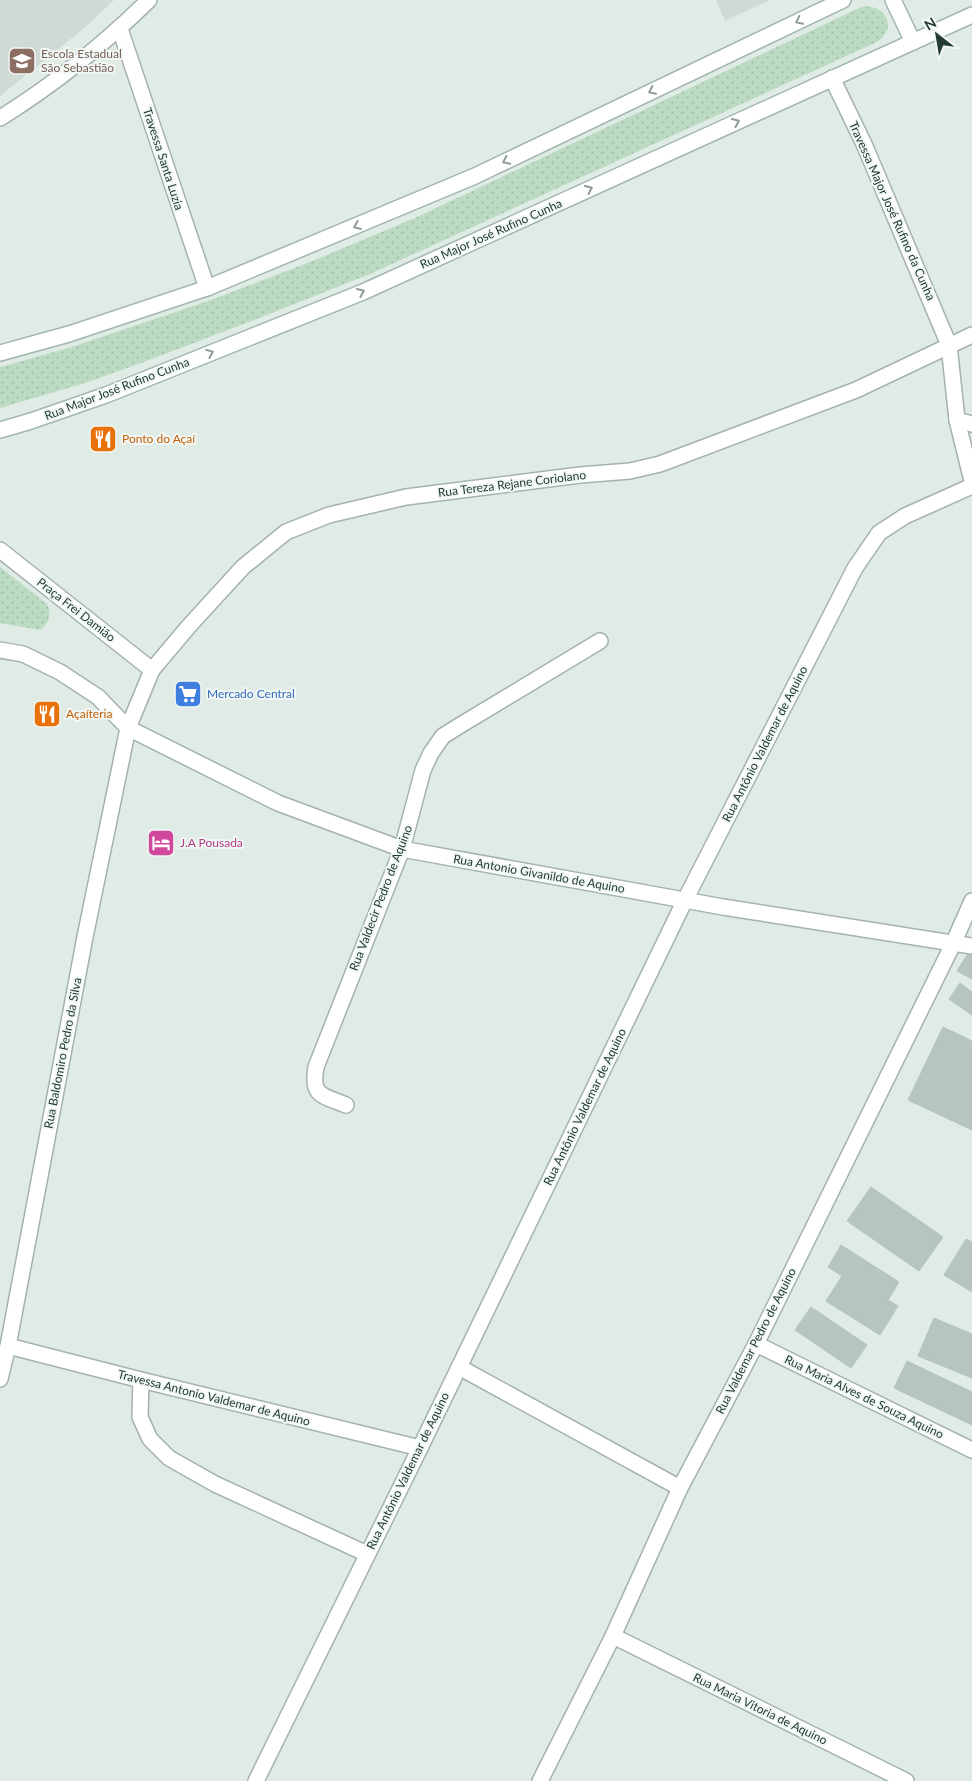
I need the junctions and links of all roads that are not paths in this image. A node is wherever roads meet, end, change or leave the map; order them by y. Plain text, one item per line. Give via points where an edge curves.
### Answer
1 (149, 0) edge
2 (843, 0) edge
3 (893, 0) edge
4 (972, 15) edge
5 (120, 29) junction
6 (913, 42) junction
7 (832, 78) junction
8 (0, 118) edge
9 (207, 288) junction
10 (972, 335) edge
11 (949, 345) junction
12 (0, 353) edge
13 (965, 422) edge
14 (0, 430) edge
15 (972, 481) edge
16 (972, 486) edge
17 (0, 550) edge
18 (600, 641) dead end
19 (0, 650) edge
20 (152, 670) junction
21 (128, 728) junction
22 (402, 849) junction
23 (684, 900) junction
24 (972, 902) edge
25 (953, 944) junction
26 (972, 946) edge
27 (346, 1105) dead end
28 (756, 1344) junction
29 (8, 1346) junction
30 (459, 1367) junction
31 (0, 1379) edge
32 (141, 1380) junction
33 (420, 1448) junction
34 (972, 1450) edge
35 (680, 1488) junction
36 (367, 1554) junction
37 (613, 1636) junction
38 (256, 1781) edge
39 (540, 1781) edge
40 (906, 1781) edge

1 - 5 street
2 -> 9 street via 475,176
3 - 6 street
4 - 6 street, Rua Major José Rufino Cunha
5 - 8 street via 25,103
5 - 9 street, Travessa Santa Luzia
6 - 7 street, Rua Major José Rufino Cunha
7 - 11 street, Travessa Major José Rufino da Cunha
14 -> 7 street, Rua Major José Rufino Cunha via 106,395 363,292
9 - 12 street
10 - 11 street, Rua Tereza Rejane Coriolano
11 - 13 street, Travessa Major José Rufino da Cunha
11 - 20 street, Rua Tereza Rejane Coriolano via 856,390 660,464 630,471 406,497 329,515 286,532 243,566
13 - 15 street, Travessa Major José Rufino da Cunha
16 - 23 street, Rua Antônio Valdemar de Aquino via 905,516 879,533 855,568
17 - 20 street, Praça Frei Damião
18 - 22 street, Rua Valdecir Pedro de Aquino via 443,736 423,770
19 - 21 street via 23,654 60,672 98,697
20 - 21 street, Rua Tereza Rejane Coriolano
21 - 22 street, Rua Antonio Givanildo de Aquino via 278,803
21 - 29 street, Rua Baldomiro Pedro da Silva
22 - 23 street, Rua Antonio Givanildo de Aquino
22 - 27 street, Rua Valdecir Pedro de Aquino via 316,1066 315,1089 321,1095
23 - 25 street, Rua Antonio Givanildo de Aquino
23 - 30 street, Rua Antônio Valdemar de Aquino
24 - 25 street, Rua Valdemar Pedro de Aquino
25 - 26 street, Rua Antonio Givanildo de Aquino
25 - 28 street, Rua Valdemar Pedro de Aquino
28 - 34 street, Rua Maria Alves de Souza Aquino
28 - 35 street, Rua Valdemar Pedro de Aquino
29 - 31 street, Rua Baldomiro Pedro da Silva
29 - 32 street, Travessa Antonio Valdemar de Aquino
30 - 33 street, Rua Antônio Valdemar de Aquino
30 - 35 street
32 - 33 street, Travessa Antonio Valdemar de Aquino
32 - 36 street via 140,1417 150,1439 169,1458 215,1484
33 - 36 street, Rua Antônio Valdemar de Aquino
35 - 37 street, Rua Valdemar Pedro de Aquino
36 - 38 street, Rua Antônio Valdemar de Aquino
37 - 39 street, Rua Valdemar Pedro de Aquino
37 - 40 street, Rua Maria Vitoria de Aquino

